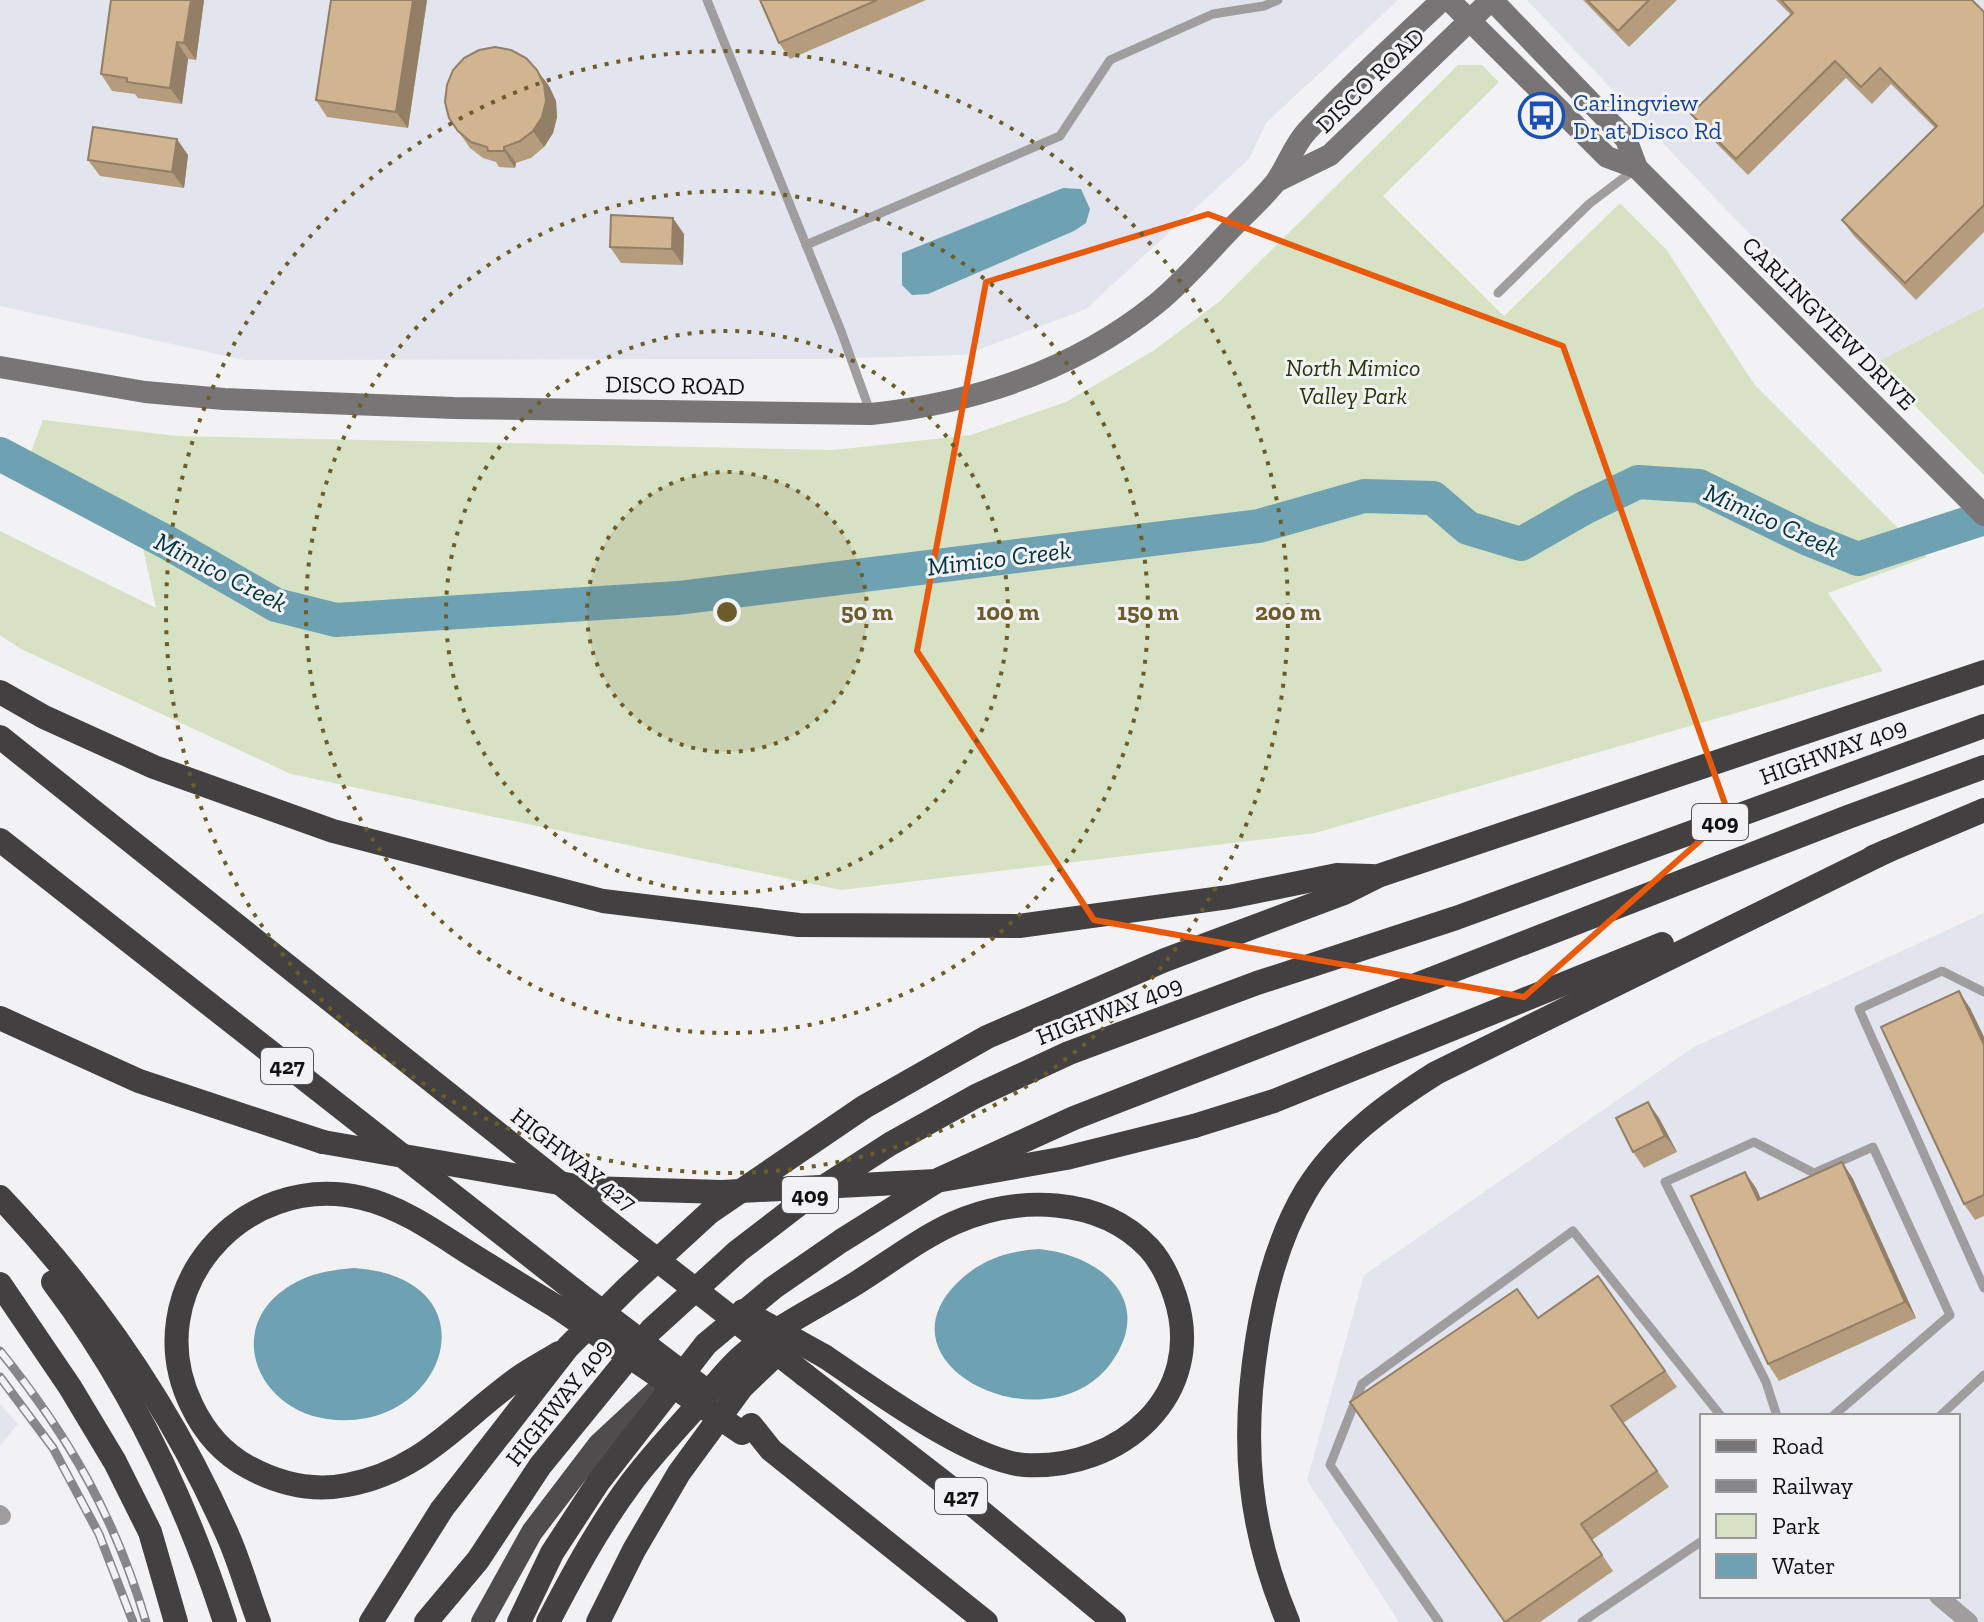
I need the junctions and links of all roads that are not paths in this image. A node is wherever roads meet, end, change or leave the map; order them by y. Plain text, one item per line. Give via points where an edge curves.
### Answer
1 (707, 0) edge
2 (1278, 0) edge
3 (1442, 0) edge
4 (1449, 0) edge
5 (1491, 0) edge
6 (1470, 20) junction
7 (1637, 168) junction
8 (1275, 182) junction
9 (806, 245) junction
10 (1498, 293) dead end
11 (0, 367) edge
12 (871, 414) junction
13 (1984, 515) edge
14 (1984, 672) edge
15 (0, 692) edge
16 (1984, 726) edge
17 (0, 737) edge
18 (1984, 767) edge
19 (1984, 810) edge
20 (0, 840) edge
21 (1887, 851) junction
22 (1378, 876) junction
23 (1984, 992) edge
24 (0, 1018) edge
25 (0, 1197) edge
26 (0, 1219) edge
27 (674, 1273) junction
28 (0, 1284) edge
29 (1984, 1288) edge
30 (843, 1292) junction
31 (706, 1344) junction
32 (568, 1347) junction
33 (1984, 1375) edge
34 (1719, 1414) edge
35 (1776, 1414) edge
36 (1835, 1414) edge
37 (1942, 1414) edge
38 (747, 1429) junction
39 (1700, 1542) edge
40 (478, 1560) junction
41 (1940, 1598) edge
42 (176, 1622) edge
43 (225, 1622) edge
44 (259, 1622) edge
45 (371, 1622) edge
46 (426, 1622) edge
47 (441, 1622) edge
48 (482, 1622) edge
49 (519, 1622) edge
50 (548, 1622) edge
51 (598, 1622) edge
52 (986, 1622) edge
53 (1114, 1622) edge
54 (1288, 1622) edge
55 (1439, 1622) edge
56 (1582, 1622) edge
57 (1969, 1622) edge

1 - 9 lane
2 - 9 lane via 1213,14 1110,60 1060,136
3 - 8 main road, DISCO ROAD via 1304,134
4 - 6 main road, CARLINGVIEW DRIVE
5 - 6 main road, DISCO ROAD
5 - 7 main road, CARLINGVIEW DRIVE via 1626,139
6 - 7 main road, CARLINGVIEW DRIVE via 1607,157
6 - 8 main road, DISCO ROAD via 1330,155
7 - 10 lane via 1589,204
7 - 13 main road, CARLINGVIEW DRIVE
8 - 12 main road, DISCO ROAD via 1191,272 1115,333 1020,381 971,398
9 - 12 lane
11 - 12 main road, DISCO ROAD via 145,392 238,400
14 - 22 highway
15 - 22 highway via 154,767 333,831 618,903 799,925 1019,926 1229,897 1337,875
16 - 40 highway, HIGHWAY 409 / 409 via 1069,1053 936,1117 811,1195 738,1251 651,1330 540,1466
17 - 27 highway, HIGHWAY 427 / 427, bridge
18 - 31 highway, 409 via 1008,1146 940,1179 841,1241
19 - 21 highway
20 - 38 highway, 427, bridge
21 - 24 highway, bridge via 1274,1101 1066,1158 936,1181 722,1192 588,1188 323,1142 139,1081
21 - 54 highway via 1436,1073 1386,1105 1325,1165 1307,1190 1275,1260 1251,1378 1247,1439 1252,1489 1264,1554
22 - 32 highway via 987,1037 864,1107 710,1212
23 - 29 lane via 1942,971 1859,1009
25 - 44 highway via 117,1338 180,1438 228,1536
26 - 43 highway via 69,1303 157,1449
27 - 30 highway, bridge via 824,1356 973,1449 1021,1465 1088,1457 1126,1438 1164,1400 1180,1364 1179,1308 1161,1263 1120,1226 1062,1205 1009,1207 953,1224
27 - 53 highway, HIGHWAY 427 / 427, bridge via 978,1509
28 - 42 highway via 115,1462 150,1532
30 - 50 highway via 799,1315 742,1356 676,1428 618,1503
30 - 51 highway via 742,1387 656,1510
31 - 48 highway via 599,1444 532,1532
31 - 49 highway via 599,1481 552,1553
32 - 38 highway, bridge via 517,1379 448,1437 386,1475 325,1488 303,1487 271,1480 227,1454 206,1431 181,1376 175,1329 192,1276 213,1244 238,1223 292,1197 341,1194 379,1203 428,1227
32 - 45 highway via 442,1509
33 - 37 lane
34 - 55 lane via 1573,1231 1362,1384 1330,1465
35 - 36 lane via 1766,1382 1665,1182 1754,1142 1814,1173 1873,1147 1950,1315
38 - 52 highway
39 - 56 lane
40 - 46 highway
40 - 47 highway, HIGHWAY 409
41 - 57 street

